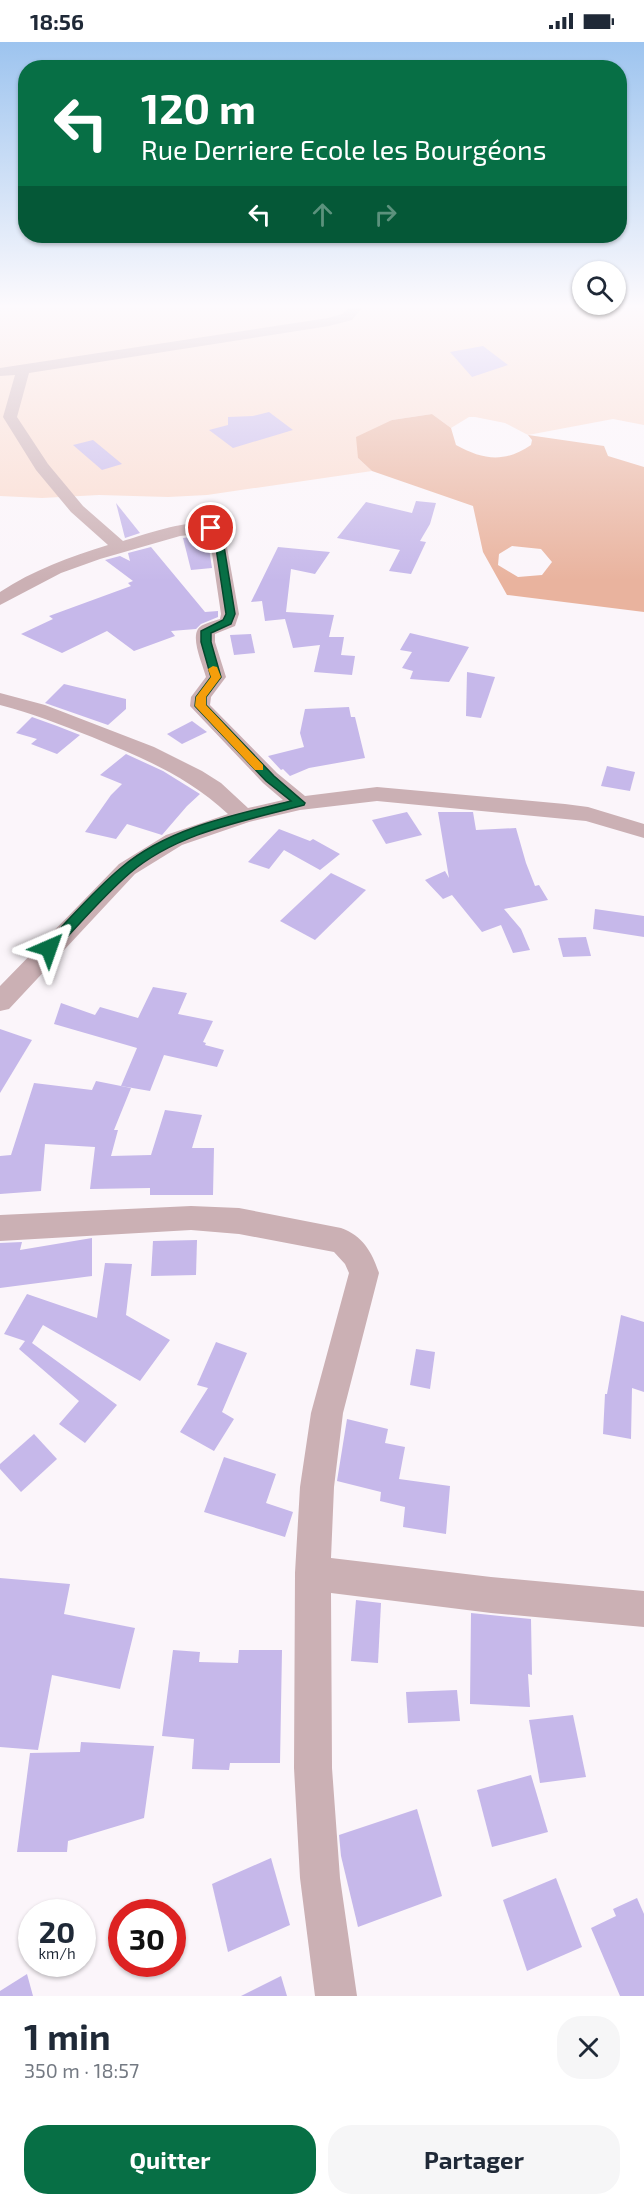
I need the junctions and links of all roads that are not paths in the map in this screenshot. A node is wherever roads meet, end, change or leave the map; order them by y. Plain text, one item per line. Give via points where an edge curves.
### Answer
1 (15, 399) edge
2 (120, 547) junction
3 (0, 600) edge
4 (0, 699) edge
5 (300, 803) junction
6 (244, 816) junction
7 (644, 831) edge
8 (0, 1002) edge
9 (0, 1228) edge
10 (313, 1573) junction
11 (644, 1609) edge
12 (336, 1996) edge

1 - 2 street via 10,417 42,467 77,508
2 - 3 street via 41,575
2 - 5 street via 194,529 217,531 230,614 228,622 206,631 216,677 201,697 200,706
4 - 6 street via 59,716 147,752 195,776
5 - 6 street
5 - 7 street via 377,795 425,797 588,814
6 - 8 street via 174,840 127,869
9 - 10 street via 224,1219 341,1241 354,1250 364,1273 327,1413 317,1487
10 - 11 street
10 - 12 street via 313,1768 320,1878

